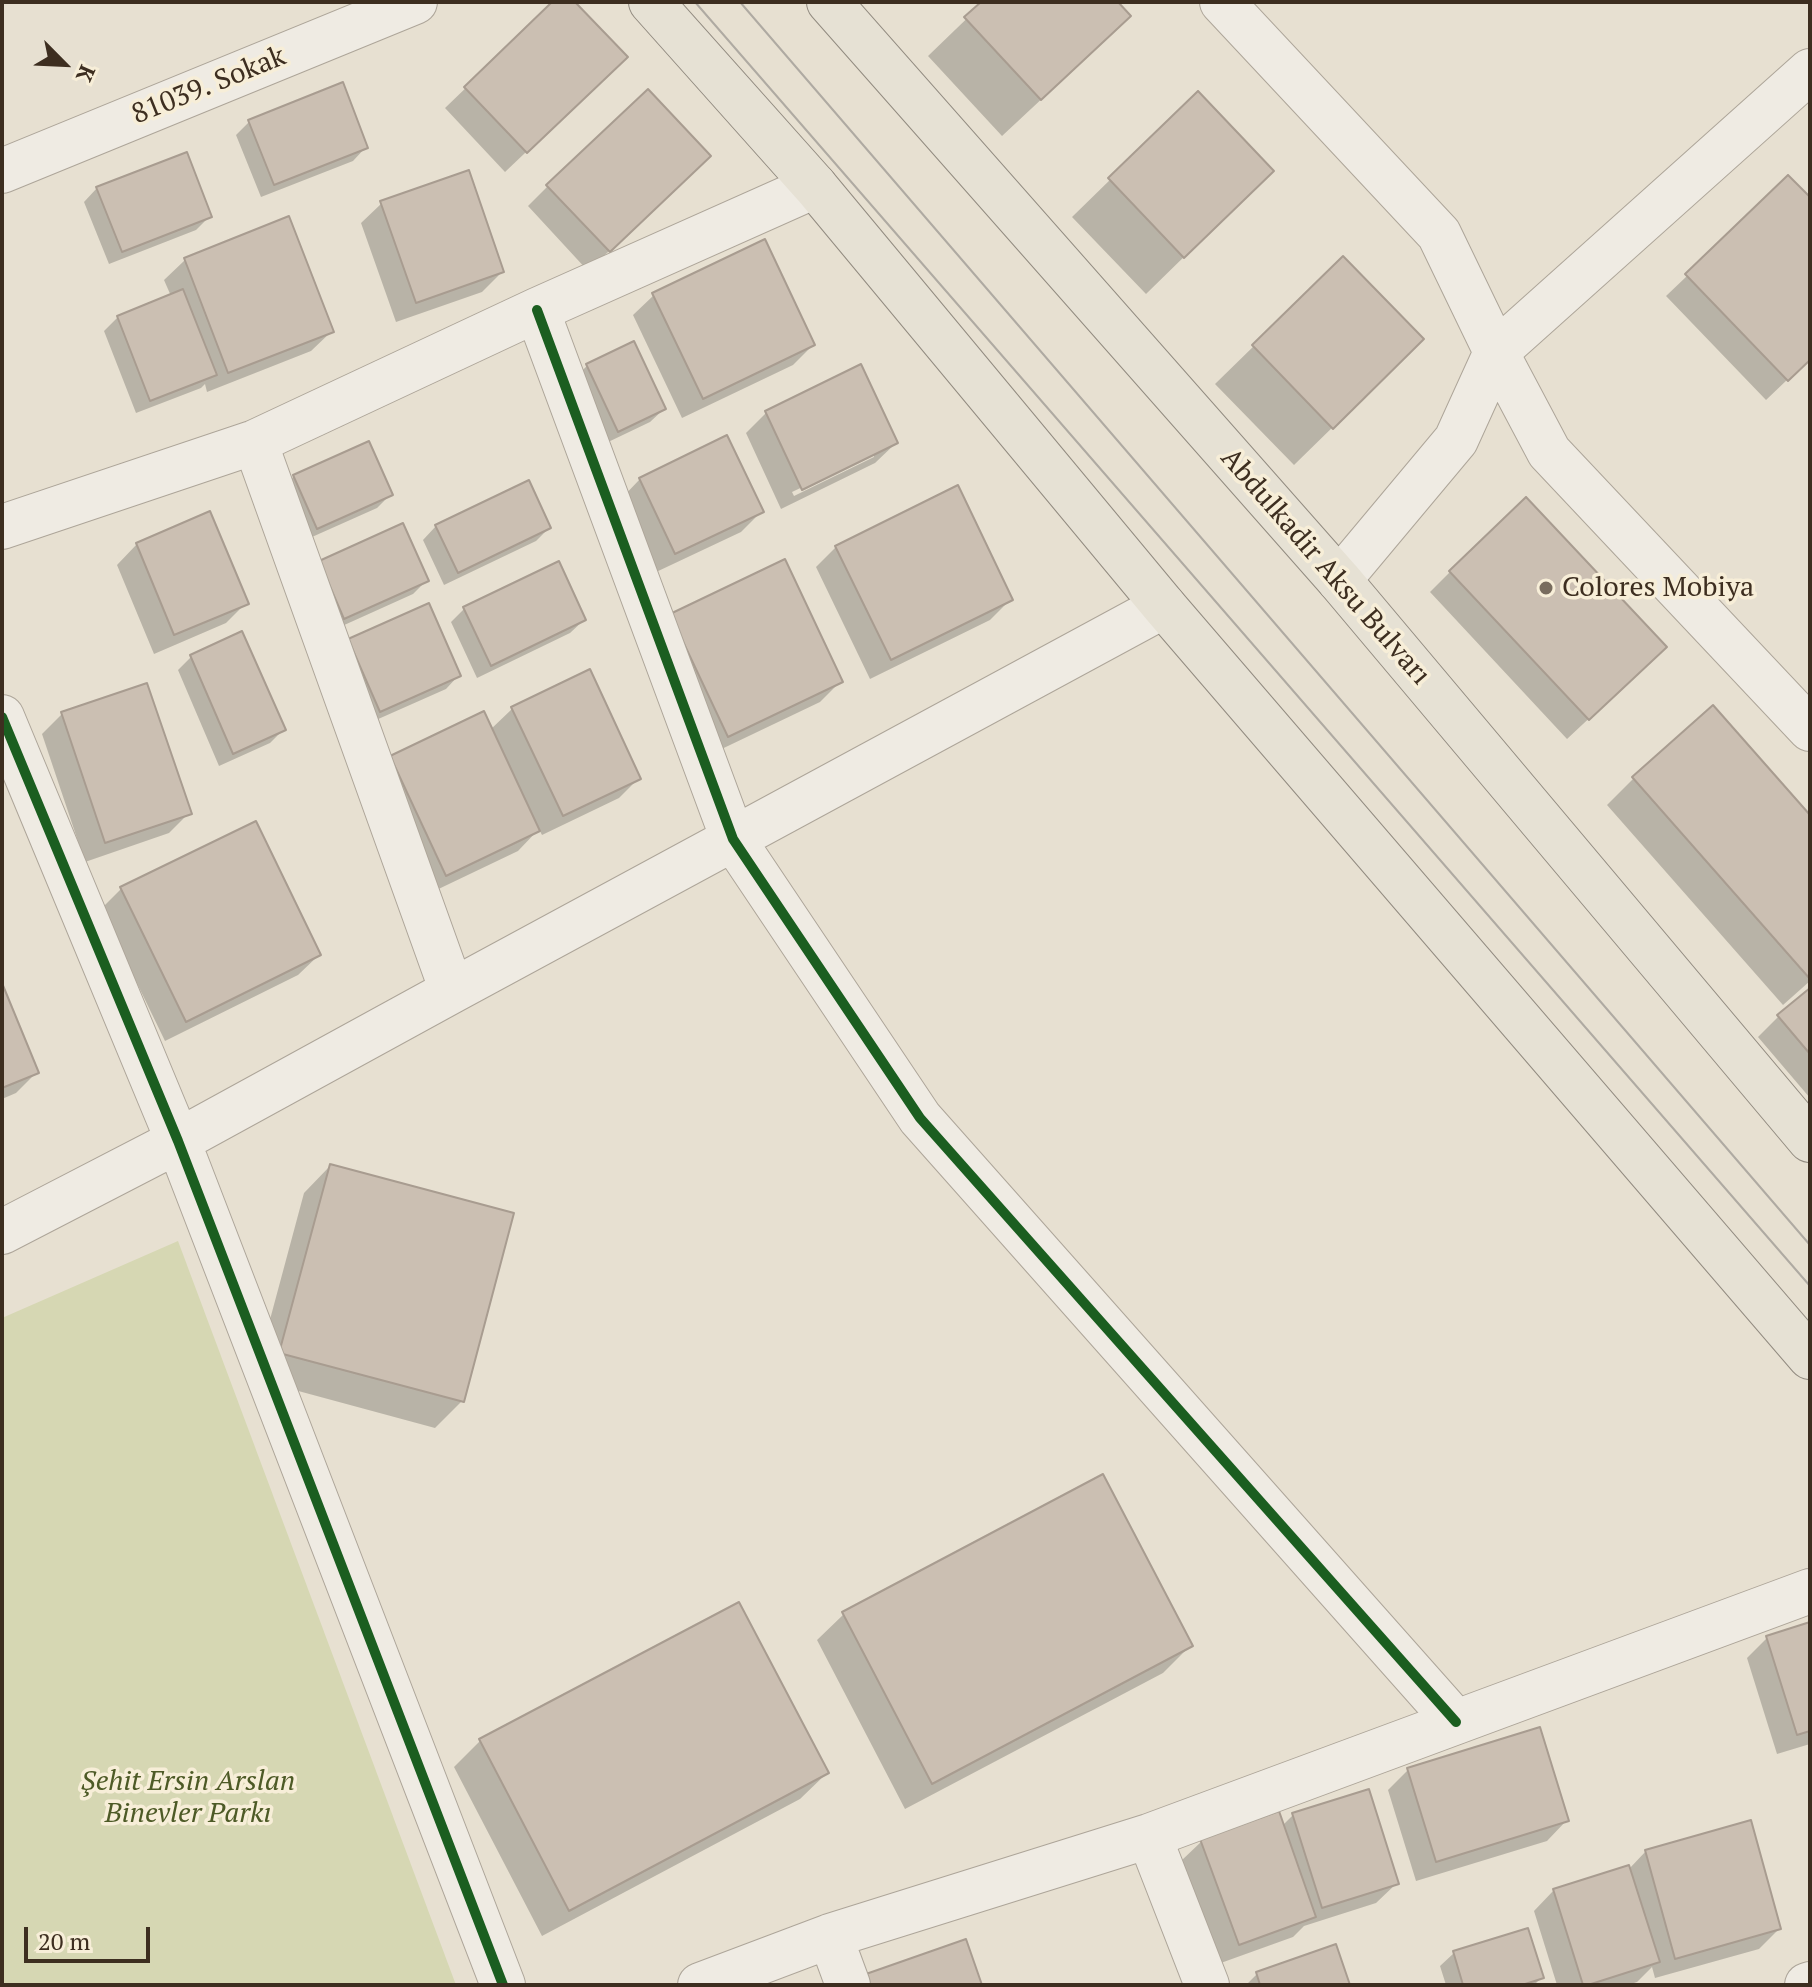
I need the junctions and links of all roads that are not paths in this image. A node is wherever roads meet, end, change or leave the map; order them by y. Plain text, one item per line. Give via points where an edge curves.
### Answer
1 (415, 2) edge
2 (651, 2) edge
3 (829, 2) edge
4 (1222, 2) edge
5 (1810, 71) edge
6 (2, 171) edge
7 (815, 186) junction
8 (537, 310) junction
9 (1496, 352) junction
10 (255, 442) junction
11 (2, 527) edge
12 (1339, 580) junction
13 (1164, 606) junction
14 (2, 717) edge
15 (1810, 729) edge
16 (733, 839) junction
17 (452, 991) junction
18 (1810, 1140) edge
19 (178, 1141) junction
20 (2, 1232) edge
21 (1810, 1357) edge
22 (1810, 1591) edge
23 (1456, 1722) junction
24 (1149, 1836) junction
25 (830, 1936) junction
26 (503, 1985) edge
27 (700, 1985) edge
28 (848, 1985) edge
29 (1207, 1985) edge

1 - 6 street, 81039. Sokak
2 - 7 main road
3 - 12 main road, Abdulkadir Aksu Bulvarı
4 - 9 street via 1439,234
5 - 9 street
7 - 8 street
7 - 13 main road
8 - 10 street
8 - 16 street
9 - 12 street via 1456,440
9 - 15 street via 1549,452
10 - 11 street
10 - 17 street
12 - 18 main road, Abdulkadir Aksu Bulvarı
13 - 16 street
13 - 21 main road
14 - 19 street
16 - 17 street
16 - 23 street via 920,1118
17 - 19 street
19 - 20 street
19 - 26 street
22 - 23 street
23 - 24 street
24 - 25 street
24 - 29 street
25 - 27 street
25 - 28 street

